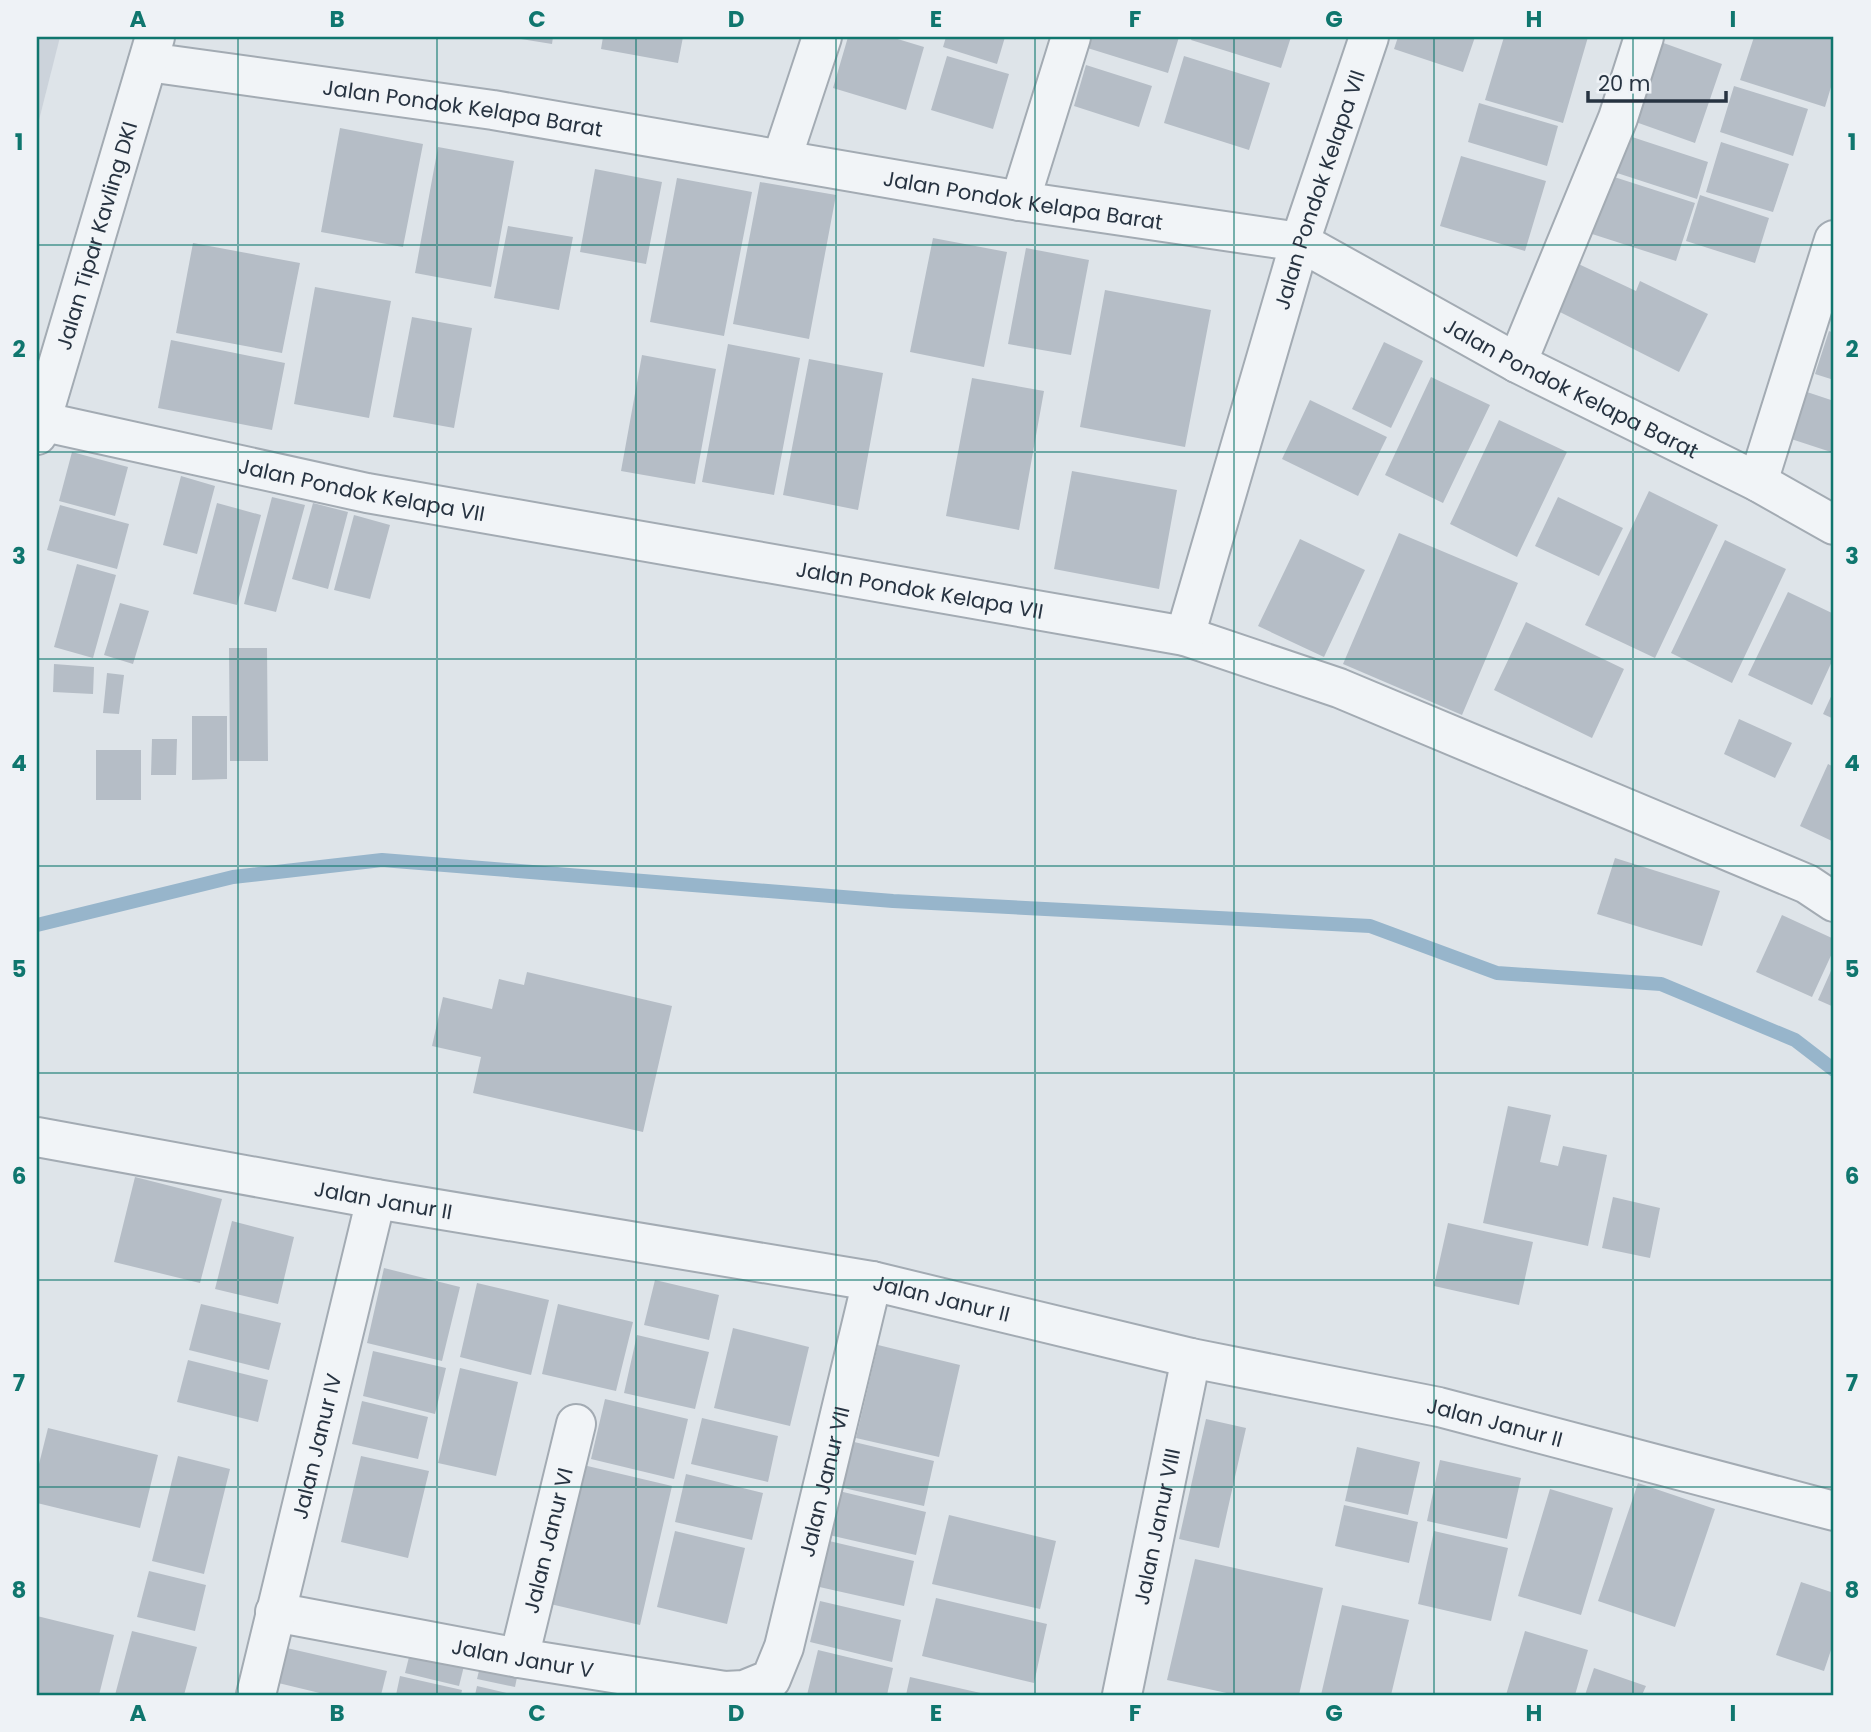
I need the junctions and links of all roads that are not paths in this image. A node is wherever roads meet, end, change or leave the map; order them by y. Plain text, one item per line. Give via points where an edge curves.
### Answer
1 (822, 37) edge
2 (1071, 37) edge
3 (1369, 37) edge
4 (1644, 37) edge
5 (151, 49) edge
6 (782, 158) junction
7 (1020, 201) junction
8 (1834, 240) edge
9 (1300, 242) junction
10 (1517, 363) junction
11 (38, 428) edge
12 (1758, 482) junction
13 (1834, 526) edge
14 (1185, 636) junction
15 (1834, 902) edge
16 (37, 1137) edge
17 (376, 1199) junction
18 (872, 1281) junction
19 (1191, 1358) junction
20 (576, 1424) dead end
21 (1834, 1511) edge
22 (275, 1612) junction
23 (519, 1658) junction
24 (771, 1679) joint
25 (256, 1695) edge
26 (1122, 1695) edge

1 - 6 street
2 - 7 street
3 - 9 street, Jalan Pondok Kelapa VII
4 - 10 street via 1618,118
5 - 6 street, Jalan Pondok Kelapa Barat
5 - 11 street, Jalan Tipar Kavling DKI
6 - 7 street, Jalan Pondok Kelapa Barat
7 - 9 street, Jalan Pondok Kelapa Barat
8 - 12 street
9 - 10 street, Jalan Pondok Kelapa Barat
9 - 14 street, Jalan Pondok Kelapa VII
10 - 12 street, Jalan Pondok Kelapa Barat
11 - 14 street, Jalan Pondok Kelapa VII via 367,493
12 - 13 street, Jalan Pondok Kelapa Barat
14 - 15 street via 1339,688 1807,884
16 - 17 street, Jalan Janur II
17 - 18 street, Jalan Janur II
17 - 22 street, Jalan Janur IV
18 - 19 street, Jalan Janur II
18 - 24 street, Jalan Janur VII via 784,1647
19 - 21 street, Jalan Janur II via 1439,1407
19 - 26 street, Jalan Janur VIII
20 - 23 street, Jalan Janur VI
22 - 23 street, Jalan Janur V
22 - 25 street, Jalan Janur IV
23 - 24 street, Jalan Janur V via 725,1691 744,1690

